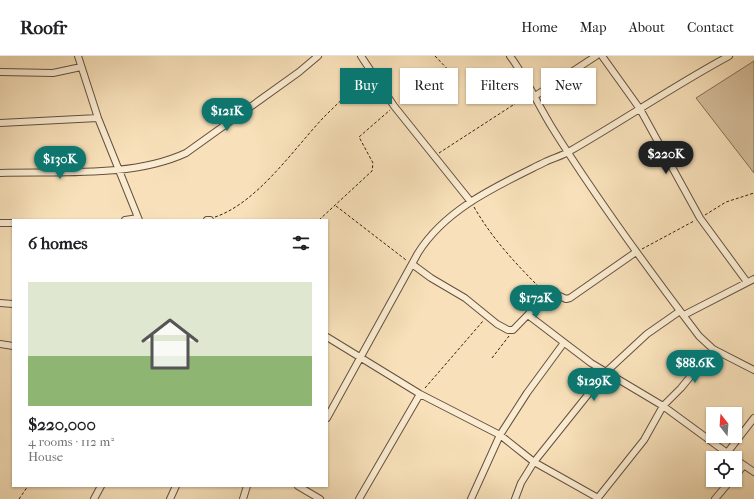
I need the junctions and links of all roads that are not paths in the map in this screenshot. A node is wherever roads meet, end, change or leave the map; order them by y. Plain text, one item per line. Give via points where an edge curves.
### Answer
1 (78, 56) edge
2 (318, 56) edge
3 (361, 56) edge
4 (510, 56) edge
5 (596, 56) edge
6 (602, 56) edge
7 (729, 56) edge
8 (81, 67) junction
9 (0, 72) edge
10 (534, 94) junction
11 (640, 109) junction
12 (98, 118) junction
13 (0, 122) edge
14 (568, 152) junction
15 (120, 170) junction
16 (0, 173) edge
17 (471, 202) junction
18 (138, 219) edge
19 (0, 223) edge
20 (12, 224) edge
21 (636, 252) junction
22 (412, 264) junction
23 (754, 279) edge
24 (747, 282) junction
25 (0, 303) edge
26 (12, 304) edge
27 (682, 313) junction
28 (528, 315) junction
29 (328, 338) edge
30 (0, 344) edge
31 (563, 344) junction
32 (12, 346) edge
33 (713, 349) junction
34 (360, 356) junction
35 (754, 370) edge
36 (606, 372) junction
37 (420, 394) junction
38 (663, 406) junction
39 (328, 416) edge
40 (754, 418) edge
41 (500, 435) junction
42 (724, 451) edge
43 (729, 451) edge
44 (534, 462) junction
45 (744, 465) joint
46 (742, 467) edge
47 (754, 472) edge
48 (101, 487) edge
49 (176, 487) edge
50 (247, 487) edge
51 (300, 487) edge
52 (725, 487) edge
53 (597, 498) edge
54 (94, 499) edge
55 (170, 499) edge
56 (243, 499) edge
57 (320, 499) edge
58 (359, 499) edge
59 (471, 499) edge
60 (514, 499) edge
61 (716, 499) edge

1 - 8 street
2 - 15 street via 186,153 137,169
3 - 17 street via 394,106
4 - 10 street
5 - 10 street
6 - 11 street
7 - 11 street
8 - 9 street via 53,73
8 - 12 street
10 - 14 street
11 - 14 street
11 - 24 street via 700,218
12 - 13 street
12 - 15 street
14 - 17 street
14 - 21 street
15 - 16 street
15 - 18 street
17 - 22 street via 442,222 430,235
19 - 20 street
21 - 27 street
21 - 28 street via 568,299 553,293 547,295
22 - 28 street via 465,298 505,328 513,330
22 - 34 street
23 - 24 street
24 - 27 street
25 - 26 street
27 - 33 street via 698,336
27 - 36 street via 647,334
28 - 31 street
29 - 34 street
30 - 32 street
31 - 36 street
31 - 41 street
33 - 35 street
33 - 38 street
34 - 37 street
34 - 39 street
36 - 38 street
36 - 44 street
37 - 41 street
37 - 58 street
38 - 42 street
38 - 53 street via 644,440
40 - 43 street
41 - 44 street
41 - 59 street
44 - 53 street
44 - 60 street
45 - 46 street
45 - 47 street
48 - 54 street
49 - 55 street
50 - 56 street
51 - 57 street
52 - 61 street

